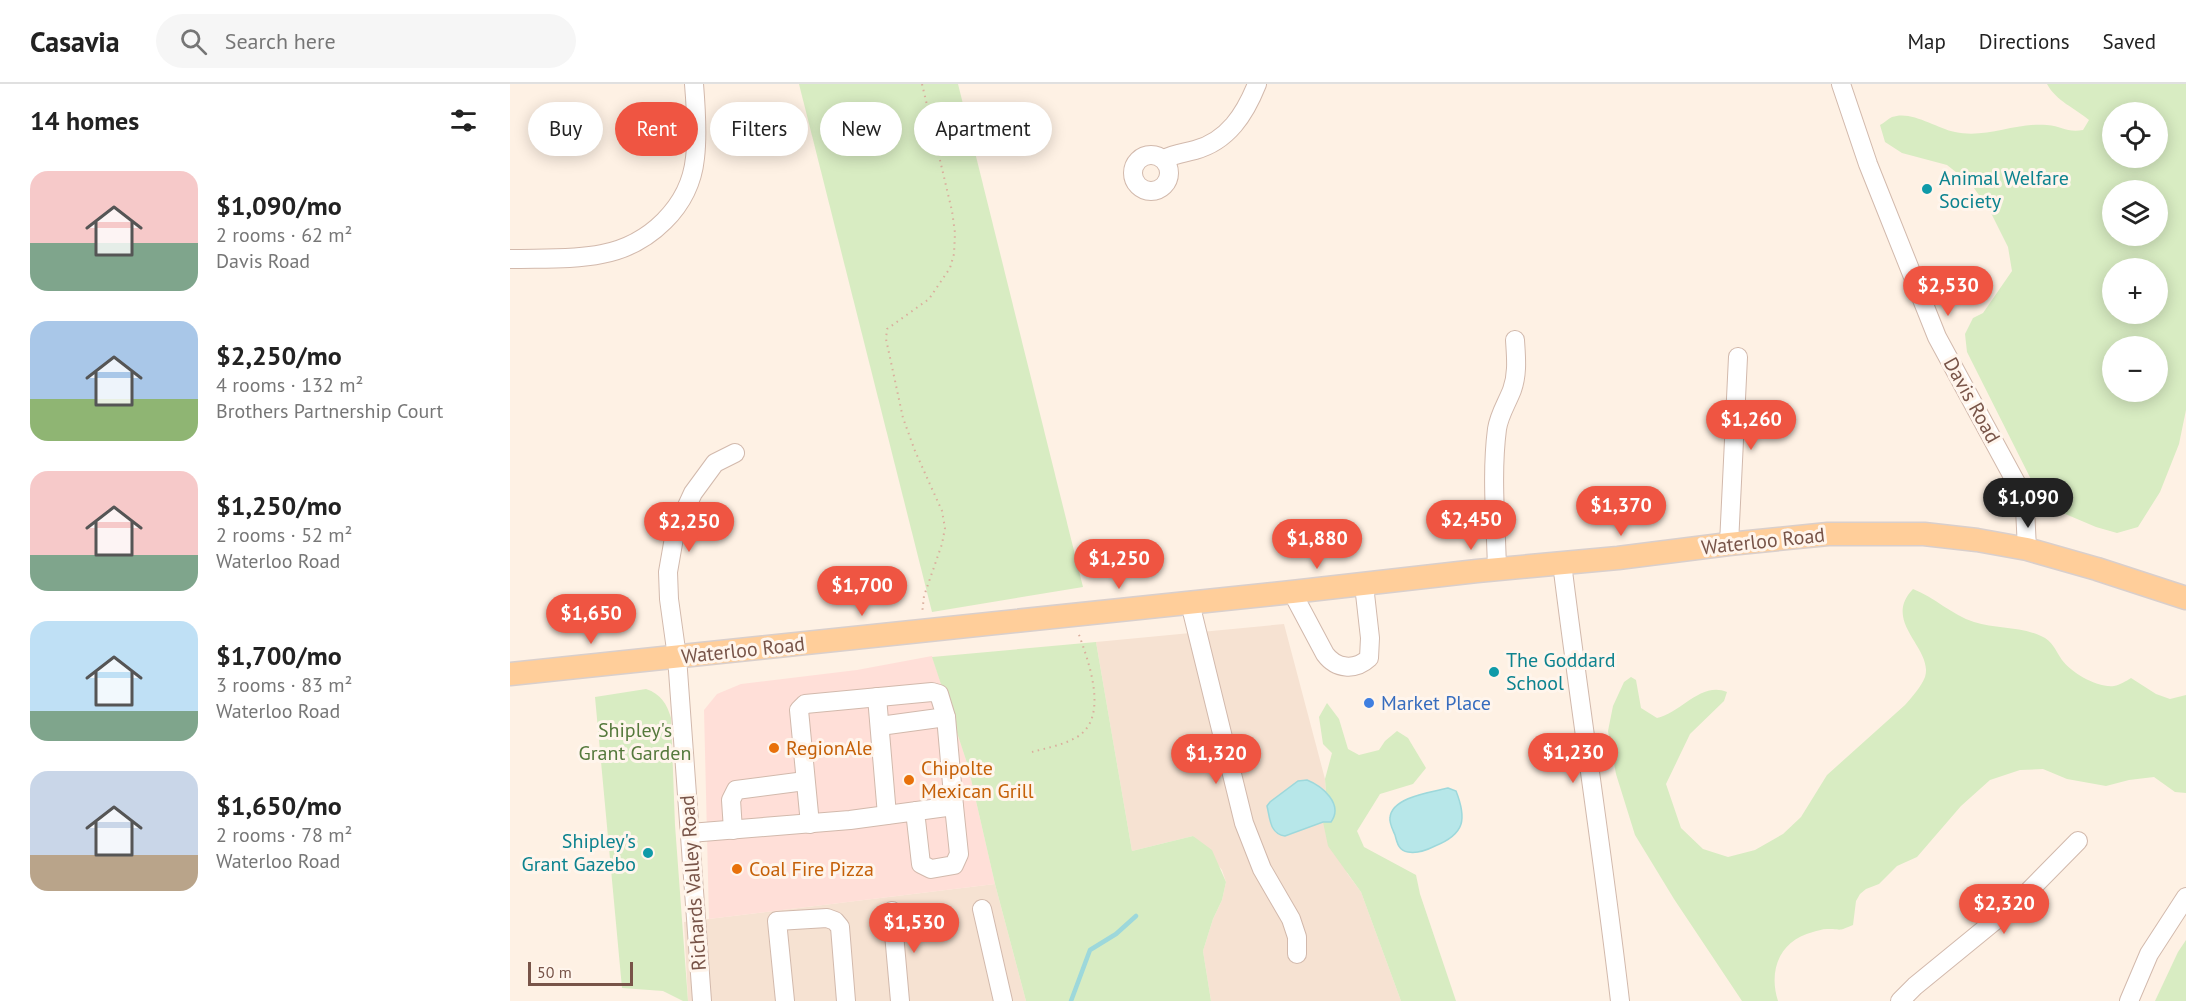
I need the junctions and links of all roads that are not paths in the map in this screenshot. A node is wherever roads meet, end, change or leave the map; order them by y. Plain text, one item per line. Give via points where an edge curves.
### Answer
1 (694, 84) edge
2 (1257, 84) edge
3 (1841, 84) edge
4 (1164, 159) dead end
5 (510, 259) edge
6 (1515, 340) dead end
7 (1738, 357) dead end
8 (735, 453) dead end
9 (1729, 544) junction
10 (2027, 549) junction
11 (1562, 563) junction
12 (1497, 569) junction
13 (1364, 585) junction
14 (1292, 592) junction
15 (2186, 598) edge
16 (1190, 603) junction
17 (677, 657) junction
18 (510, 674) edge
19 (877, 697) junction
20 (946, 717) junction
21 (879, 726) junction
22 (805, 781) junction
23 (954, 806) junction
24 (915, 811) junction
25 (887, 815) junction
26 (810, 824) junction
27 (733, 830) junction
28 (690, 833) junction
29 (2078, 841) dead end
30 (2186, 897) edge
31 (982, 909) dead end
32 (891, 911) dead end
33 (1298, 954) dead end
34 (702, 1001) edge
35 (785, 1001) edge
36 (846, 1001) edge
37 (900, 1001) edge
38 (1003, 1001) edge
39 (1620, 1001) edge
40 (1900, 1001) edge
41 (2129, 1001) edge

1 - 5 street via 695,159 689,181 679,202 653,232 601,254
2 - 4 street via 1246,109 1230,130 1209,145
3 - 10 street, Davis Road via 1868,164 1937,338 2019,488 2025,508
6 - 12 street via 1517,369 1497,428
7 - 9 street
8 - 17 street, Richards Valley Road via 715,464 704,476 675,532 668,572
9 - 10 main road, Waterloo Road via 1876,533 1924,534
9 - 11 main road, Waterloo Road
10 - 15 main road, Waterloo Road
11 - 12 main road, Waterloo Road
11 - 39 street
12 - 13 main road, Waterloo Road
13 - 14 main road, Waterloo Road
13 - 14 street via 1369,657 1362,664 1345,667 1325,654
14 - 16 main road, Waterloo Road
16 - 17 main road, Waterloo Road
16 - 33 street via 1244,824 1262,869 1291,919
17 - 18 main road, Waterloo Road
17 - 28 street, Richards Valley Road
19 - 20 street via 937,693
19 - 21 street
19 - 22 street via 805,704 800,708
20 - 21 street
20 - 23 street
21 - 25 street
22 - 26 street
22 - 27 street via 736,790 731,797
23 - 24 street
23 - 24 street via 958,857 949,867 931,869 921,864
24 - 25 street
25 - 26 street
26 - 27 street
27 - 28 street
28 - 34 street, Richards Valley Road
29 - 40 street via 2019,901
30 - 41 street via 2149,954
31 - 38 street
32 - 37 street
35 - 36 street via 777,921 827,918 840,927

